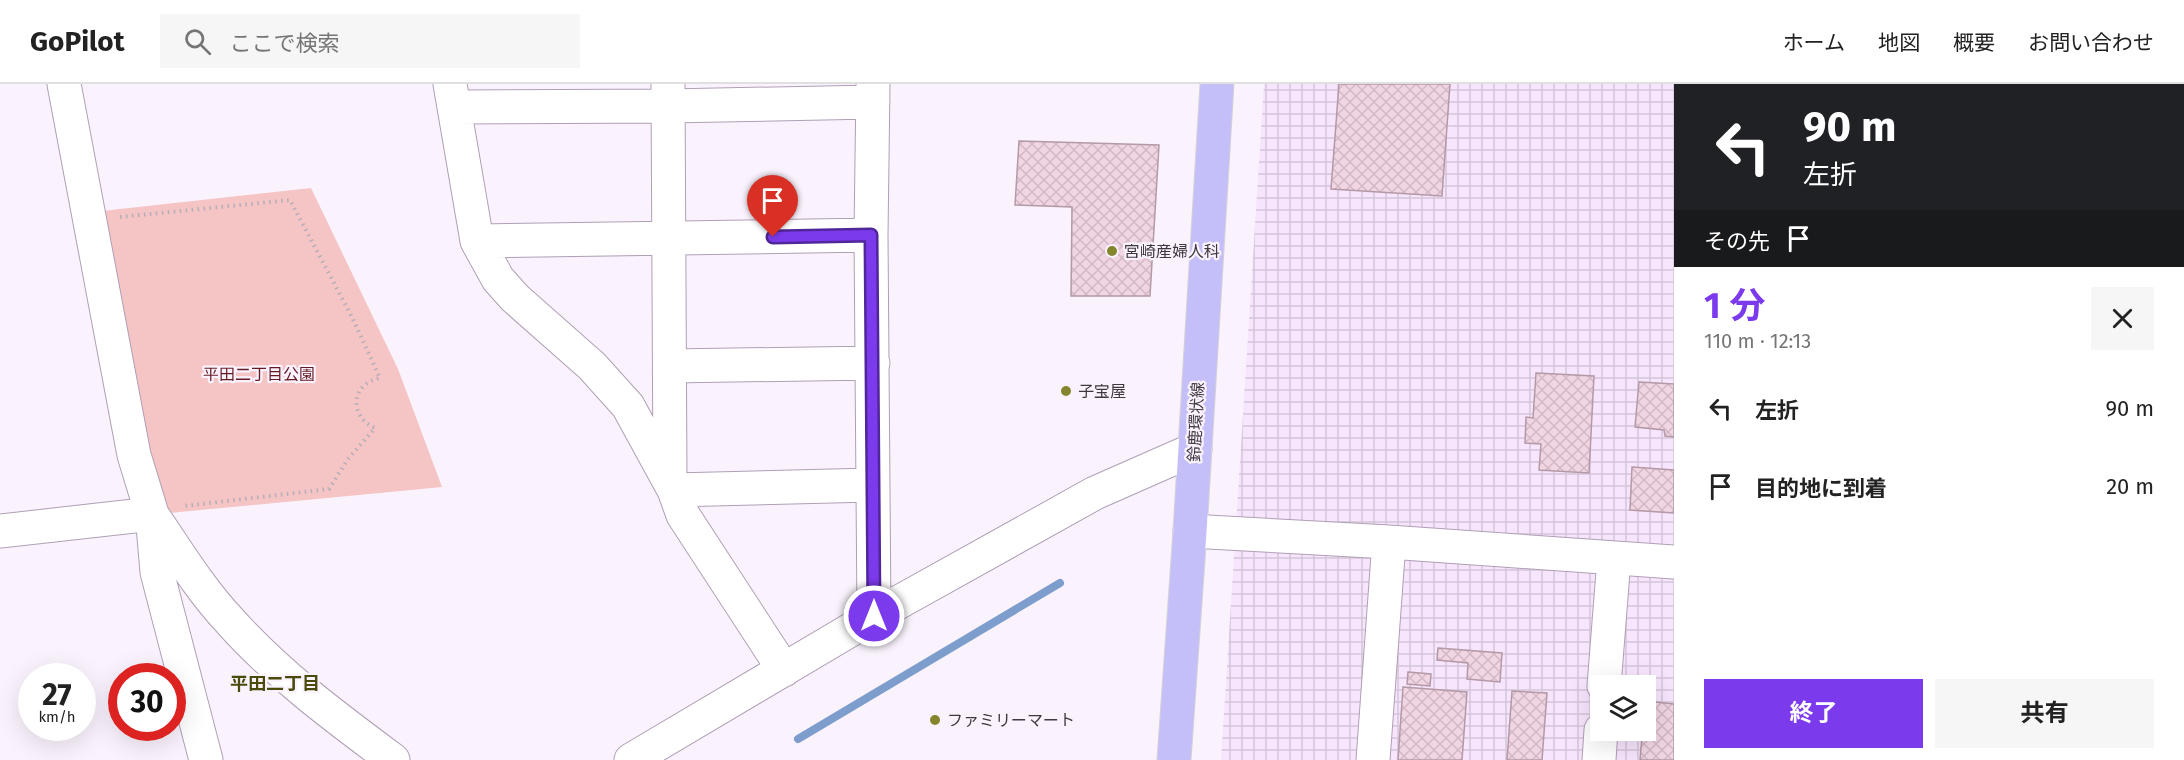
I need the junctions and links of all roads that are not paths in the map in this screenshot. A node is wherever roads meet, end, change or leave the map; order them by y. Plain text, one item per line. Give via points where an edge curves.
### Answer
1 (64, 84) edge
2 (1217, 84) edge
3 (873, 93) edge
4 (452, 95) edge
5 (668, 95) edge
6 (871, 235) junction
7 (669, 239) junction
8 (477, 241) junction
9 (873, 363) junction
10 (670, 366) junction
11 (1195, 449) junction
12 (873, 485) junction
13 (672, 486) junction
14 (152, 512) junction
15 (0, 531) edge
16 (1190, 531) junction
17 (1389, 542) junction
18 (1614, 559) junction
19 (1674, 562) edge
20 (874, 616) junction
21 (784, 670) junction
22 (1605, 675) edge
23 (1600, 741) edge
24 (206, 760) edge
25 (393, 760) edge
26 (631, 760) edge
27 (1174, 760) edge
28 (1373, 760) edge
29 (1599, 760) edge

1 - 14 street via 134,455
2 - 11 main road, 鈴鹿環状線
3 - 5 street
3 - 6 street
4 - 5 street
4 - 8 street
5 - 7 street
6 - 7 street
6 - 9 street
7 - 8 street
7 - 10 street
8 - 13 street via 498,279 515,298 592,366 628,406
9 - 10 street
9 - 12 street
10 - 13 street
11 - 16 main road, 鈴鹿環状線
11 - 20 street via 1095,493
12 - 13 street
12 - 20 street
13 - 21 street via 683,515
14 - 15 street
14 - 24 street via 157,572
14 - 25 street via 228,620 281,672
16 - 17 street
16 - 27 main road, 鈴鹿環状線
17 - 18 street
17 - 28 street
18 - 19 street
18 - 22 street
20 - 21 street
21 - 26 street
23 - 29 street

